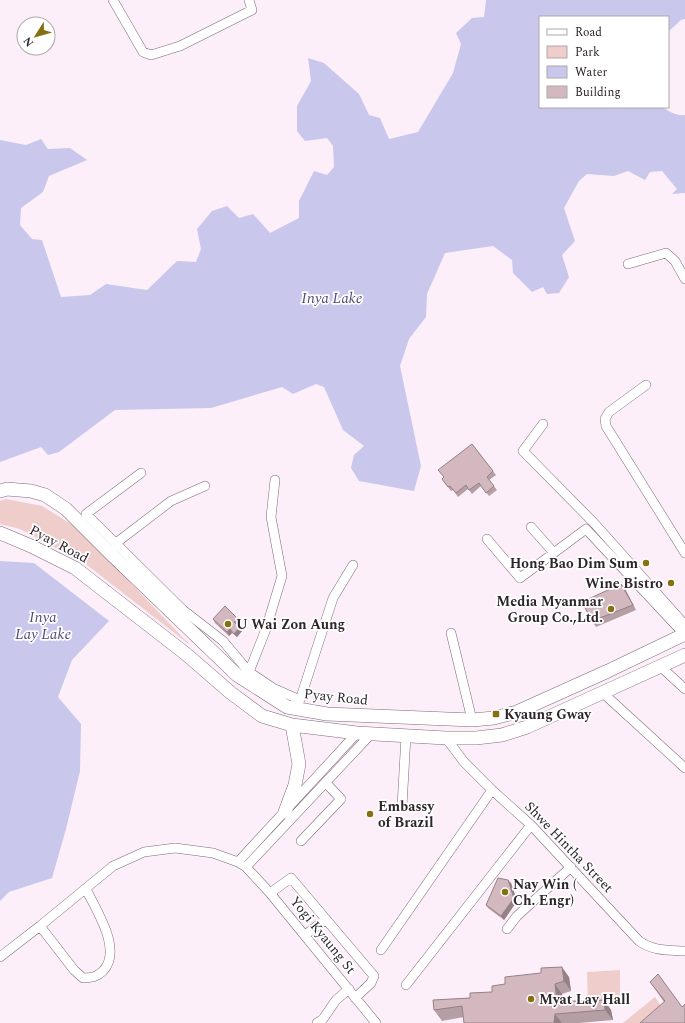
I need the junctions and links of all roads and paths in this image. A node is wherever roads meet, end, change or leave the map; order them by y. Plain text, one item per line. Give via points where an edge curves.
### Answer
1 (113, 0) edge
2 (249, 0) edge
3 (628, 264) dead end
4 (685, 279) edge
5 (646, 385) dead end
6 (543, 424) dead end
7 (141, 473) dead end
8 (275, 480) dead end
9 (205, 486) dead end
10 (0, 491) edge
11 (531, 527) dead end
12 (0, 533) edge
13 (487, 539) dead end
14 (114, 549) junction
15 (554, 553) junction
16 (685, 553) edge
17 (353, 565) dead end
18 (685, 631) edge
19 (451, 633) dead end
20 (685, 655) edge
21 (660, 666) junction
22 (249, 672) junction
23 (685, 689) edge
24 (603, 693) junction
25 (358, 716) junction
26 (472, 720) junction
27 (292, 725) junction
28 (357, 732) junction
29 (372, 733) junction
30 (406, 736) junction
31 (446, 738) junction
32 (685, 768) edge
33 (326, 783) junction
34 (492, 790) junction
35 (402, 806) dead end
36 (285, 812) junction
37 (531, 825) junction
38 (301, 840) dead end
39 (238, 862) junction
40 (246, 867) junction
41 (571, 867) junction
42 (86, 888) junction
43 (270, 893) junction
44 (326, 919) junction
45 (40, 926) junction
46 (508, 929) dead end
47 (305, 935) junction
48 (381, 950) dead end
49 (685, 951) edge
50 (0, 957) edge
51 (406, 984) dead end
52 (349, 989) junction
53 (355, 998) junction
54 (317, 1023) edge
55 (376, 1023) edge

1 - 2 street via 144,52 151,55 180,46 252,10
3 - 4 street via 666,253 676,261
5 - 16 street via 608,412 606,426
6 - 18 street via 523,451 595,524
7 - 14 street via 86,514
8 - 22 street via 271,517 282,576 266,629
9 - 14 street via 171,501
10 - 14 highway, Pyay Road via 21,490 45,495
11 - 15 street
12 - 27 highway, Pyay Road via 75,568 262,716
13 - 15 street via 520,578
14 - 22 street via 223,641
14 - 25 highway, Pyay Road via 238,675 287,707
15 - 18 street via 586,529
17 - 22 street via 333,598 300,700 273,688
18 - 26 highway, Pyay Road via 608,671 517,712
19 - 26 street
20 - 21 highway, Pyay Road
21 - 23 street
21 - 24 highway, Pyay Road
24 - 31 highway, Pyay Road via 527,727 502,735
24 - 32 street
25 - 26 highway, Pyay Road
25 - 28 highway
27 - 28 highway, Pyay Road
27 - 36 highway via 299,764
28 - 29 highway, Pyay Road
28 - 36 street
29 - 30 highway, Pyay Road
29 - 33 street
30 - 31 highway, Pyay Road
30 - 35 street
31 - 34 street, Shwe Hintha Street via 464,762
33 - 38 street via 341,799
33 - 40 street
34 - 37 street, Shwe Hintha Street
34 - 48 street
36 - 39 street
37 - 41 street, Shwe Hintha Street
37 - 51 street
39 - 40 street, Yogi Kyaung St
39 - 42 street, Yogi Kyaung St via 213,853 175,848 144,852 113,866
40 - 43 street, Yogi Kyaung St
41 - 46 street via 517,916
41 - 49 street, Shwe Hintha Street via 639,941 657,949
42 - 45 street, Yogi Kyaung St
42 - 45 street via 111,946 111,957 101,973 92,978 83,978
43 - 44 street via 291,878
43 - 47 street, Yogi Kyaung St
44 - 47 street
44 - 53 street via 374,976 371,983
45 - 50 street, Yogi Kyaung St
47 - 52 street, Yogi Kyaung St
52 - 53 street, Yogi Kyaung St
52 - 54 street
53 - 55 street, Yogi Kyaung St

